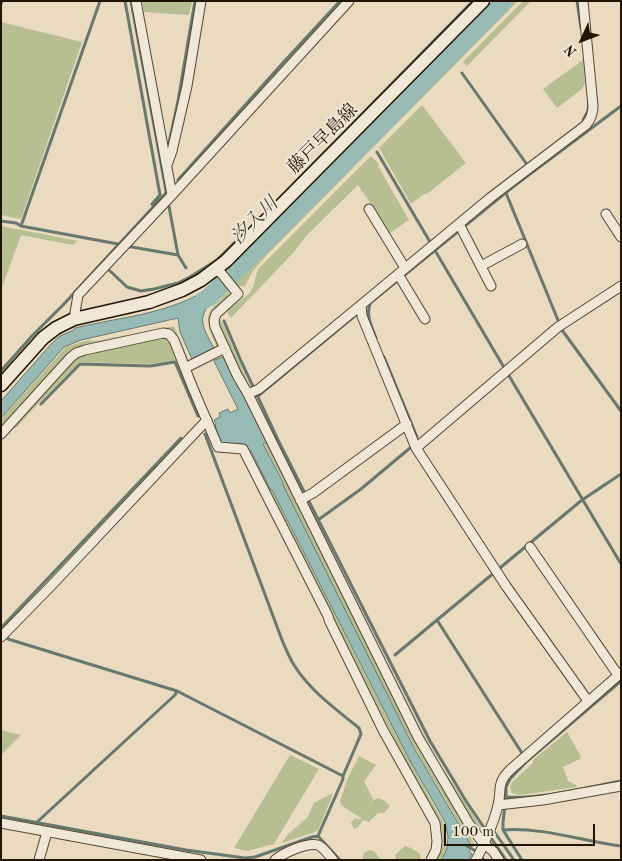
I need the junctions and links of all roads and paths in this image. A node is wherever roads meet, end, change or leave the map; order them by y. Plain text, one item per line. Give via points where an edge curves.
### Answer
1 (136, 1) edge
2 (201, 1) edge
3 (348, 1) edge
4 (483, 1) edge
5 (583, 1) edge
6 (167, 167) junction
7 (169, 198) junction
8 (369, 209) dead end
9 (606, 214) dead end
10 (461, 227) junction
11 (621, 237) edge
12 (522, 244) dead end
13 (481, 266) junction
14 (401, 271) junction
15 (218, 272) junction
16 (491, 286) dead end
17 (621, 286) edge
18 (361, 305) junction
19 (74, 319) junction
20 (425, 319) dead end
21 (225, 348) junction
22 (185, 368) junction
23 (1, 386) edge
24 (253, 392) junction
25 (207, 420) junction
26 (407, 424) junction
27 (1, 434) edge
28 (416, 448) junction
29 (304, 498) junction
30 (530, 547) dead end
31 (4, 634) edge
32 (620, 674) edge
33 (588, 701) junction
34 (621, 786) edge
35 (503, 805) junction
36 (1, 823) edge
37 (46, 832) junction
38 (486, 837) junction
39 (477, 857) edge
40 (40, 860) edge
41 (201, 860) edge
42 (275, 860) edge
43 (333, 860) edge
44 (431, 860) edge
45 (499, 860) edge

1 - 6 street
2 - 6 street via 185,93
3 - 7 street
4 - 15 main road, 藤戸早島線
5 - 10 street via 593,106 590,121 490,198
6 - 7 street
7 - 19 street via 78,295
8 - 14 street
9 - 11 street
10 - 13 street
10 - 14 street
12 - 13 street
13 - 16 street
14 - 18 street
14 - 20 street
15 - 19 main road, 藤戸早島線 via 166,297
15 - 21 street via 238,294 216,314 214,320
17 - 28 street via 560,325
18 - 24 street
18 - 26 street via 362,316
19 - 23 main road, 藤戸早島線 via 43,338
21 - 22 street
21 - 24 street
22 - 25 street
22 - 27 street via 174,340 170,334 163,333 76,353
24 - 29 street
25 - 31 street
25 - 44 street via 218,447 243,449 383,730 432,816 437,841
26 - 28 street
26 - 29 street
28 - 33 street via 496,571
29 - 38 street via 418,737 475,833
30 - 32 street
32 - 33 street
33 - 35 street via 503,777 500,785
34 - 35 street
35 - 38 street
36 - 37 street
37 - 40 street
37 - 41 street
38 - 39 street
38 - 45 street
42 - 43 street via 304,846 317,845

